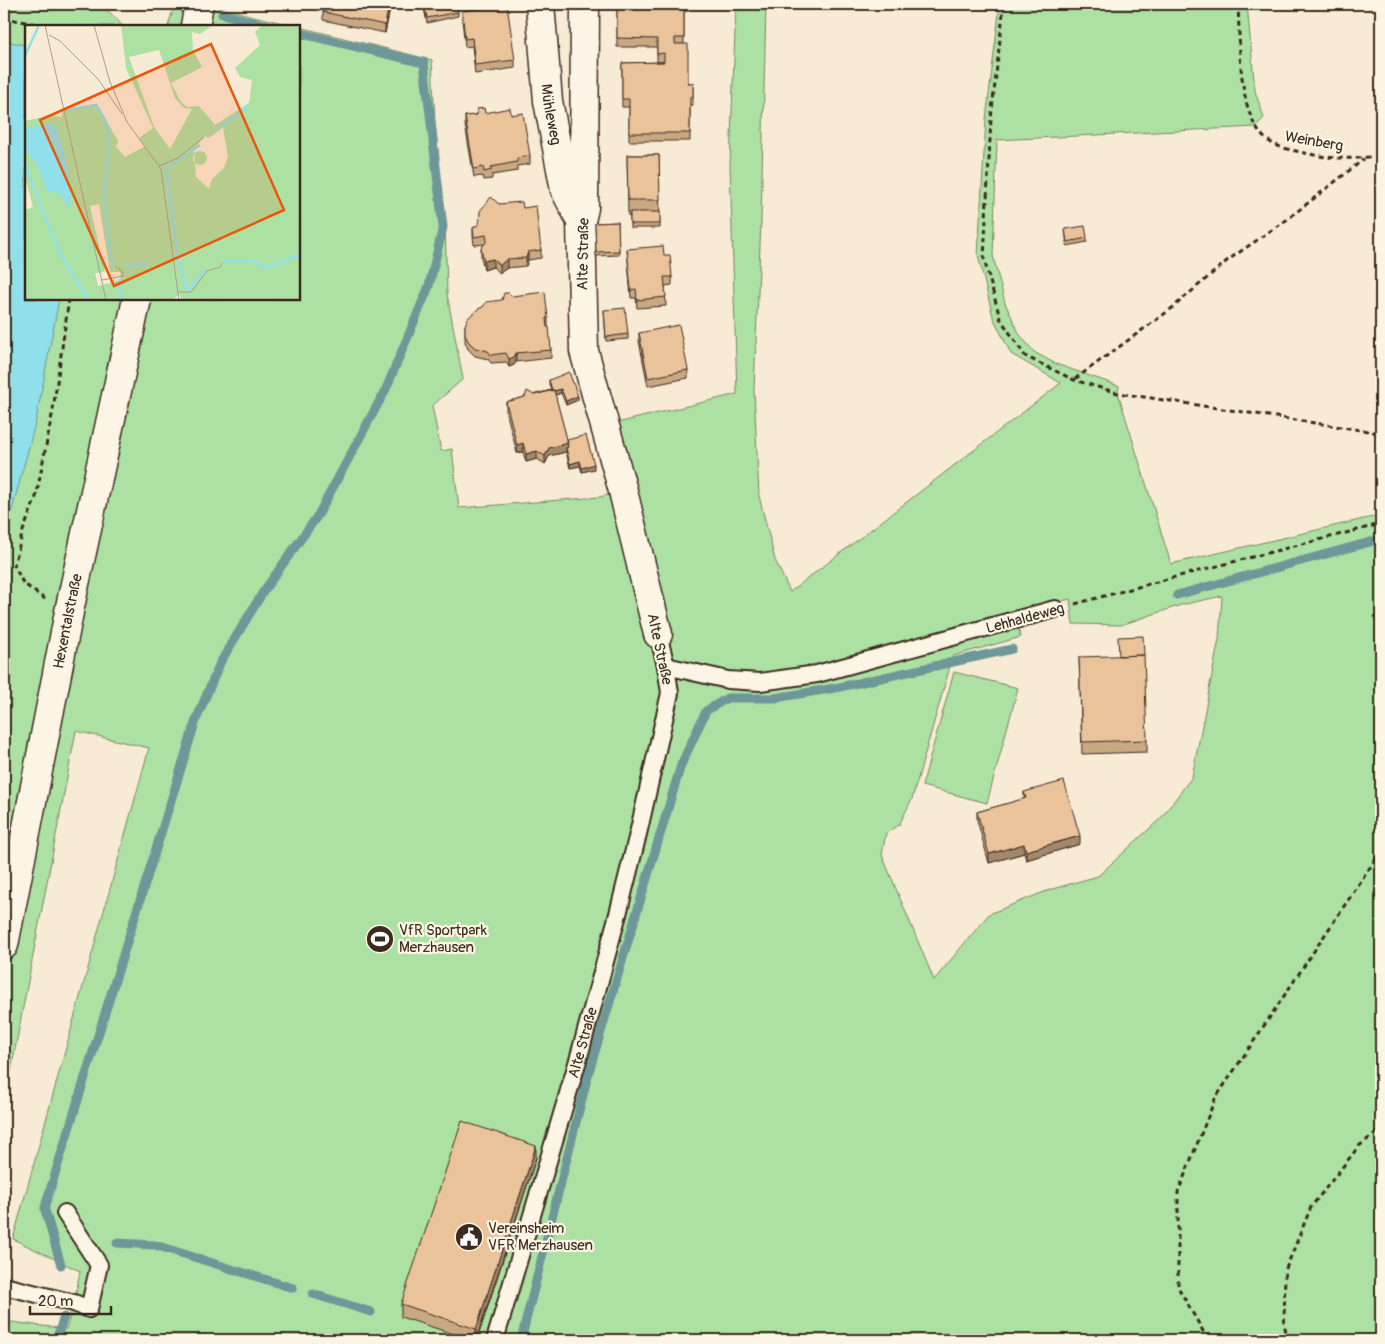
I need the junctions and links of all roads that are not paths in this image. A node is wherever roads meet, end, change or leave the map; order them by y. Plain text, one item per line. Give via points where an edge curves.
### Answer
1 (199, 4) edge
2 (540, 4) edge
3 (585, 4) edge
4 (195, 25) edge
5 (581, 221) junction
6 (137, 300) edge
7 (1055, 609) road end
8 (658, 634) joint
9 (666, 666) junction
10 (4, 945) edge
11 (65, 1213) dead end
12 (4, 1286) edge
13 (495, 1340) edge

1 - 4 street
2 - 5 street, Mühleweg via 548,101 564,190
3 - 5 street, Alte Straße via 584,208
5 - 8 street, Alte Straße via 584,351
6 - 10 street, Hexentalstraße via 70,607
7 - 9 lane, Lehhaldeweg via 817,674 760,682 728,680
8 - 9 lane, Alte Straße
9 - 13 lane, Alte Straße via 670,693 623,896
11 - 12 lane via 99,1265 90,1309

